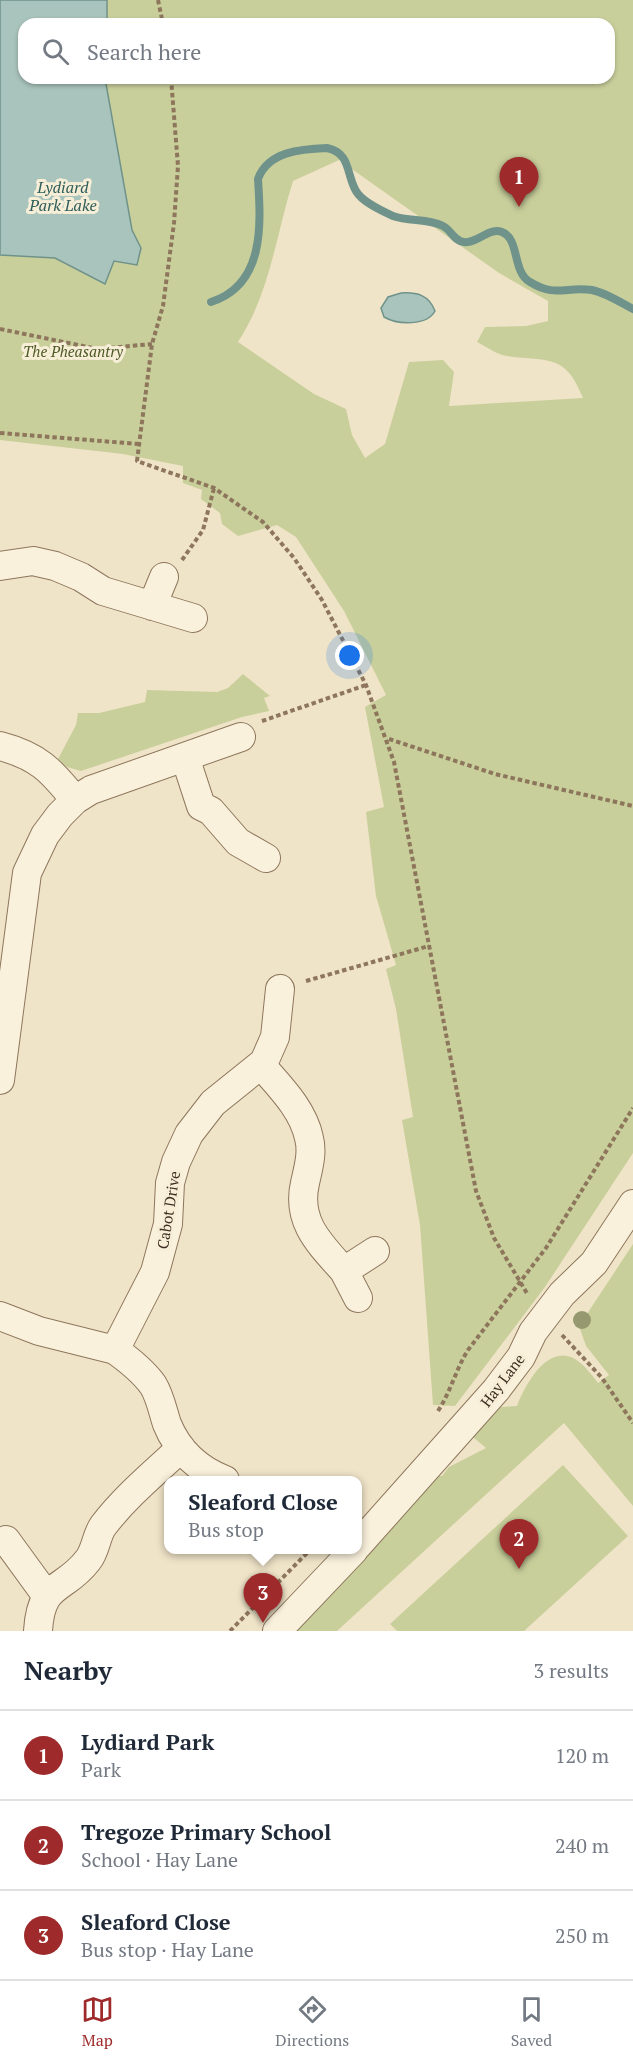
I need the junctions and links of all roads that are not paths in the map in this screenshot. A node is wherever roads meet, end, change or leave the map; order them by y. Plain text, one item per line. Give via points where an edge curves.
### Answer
1 (0, 566) edge
2 (164, 576) road end
3 (152, 606) junction
4 (193, 618) dead end
5 (241, 737) road end
6 (0, 746) edge
7 (185, 757) junction
8 (75, 800) junction
9 (266, 858) dead end
10 (280, 990) road end
11 (261, 1065) junction
12 (0, 1080) edge
13 (633, 1204) edge
14 (375, 1251) dead end
15 (344, 1271) junction
16 (358, 1298) dead end
17 (0, 1316) edge
18 (116, 1350) junction
19 (181, 1448) junction
20 (218, 1476) edge
21 (362, 1539) edge
22 (6, 1540) dead end
23 (350, 1554) edge
24 (46, 1595) junction
25 (38, 1631) edge
26 (278, 1631) edge

1 - 3 street via 33,561 55,566 103,591
2 - 3 street
3 - 4 street
5 - 7 street
6 - 8 street via 45,765
7 - 8 street via 108,783
7 - 9 street via 201,806 211,811 238,842
8 - 12 street via 45,835 27,873
10 - 11 street, Cabot Drive via 275,1037
11 - 15 street via 292,1101 303,1121 309,1138 304,1211 310,1233
11 - 18 street, Cabot Drive via 213,1103 189,1134 170,1183 168,1224 155,1272
13 - 21 street, Hay Lane via 594,1263 567,1288 531,1336 521,1357 474,1416
14 - 15 street
15 - 16 street
17 - 18 street via 39,1331
18 - 19 street via 154,1386
19 - 20 street via 198,1465
19 - 24 street via 108,1520 82,1567
22 - 24 street
23 - 26 street
24 - 25 street

